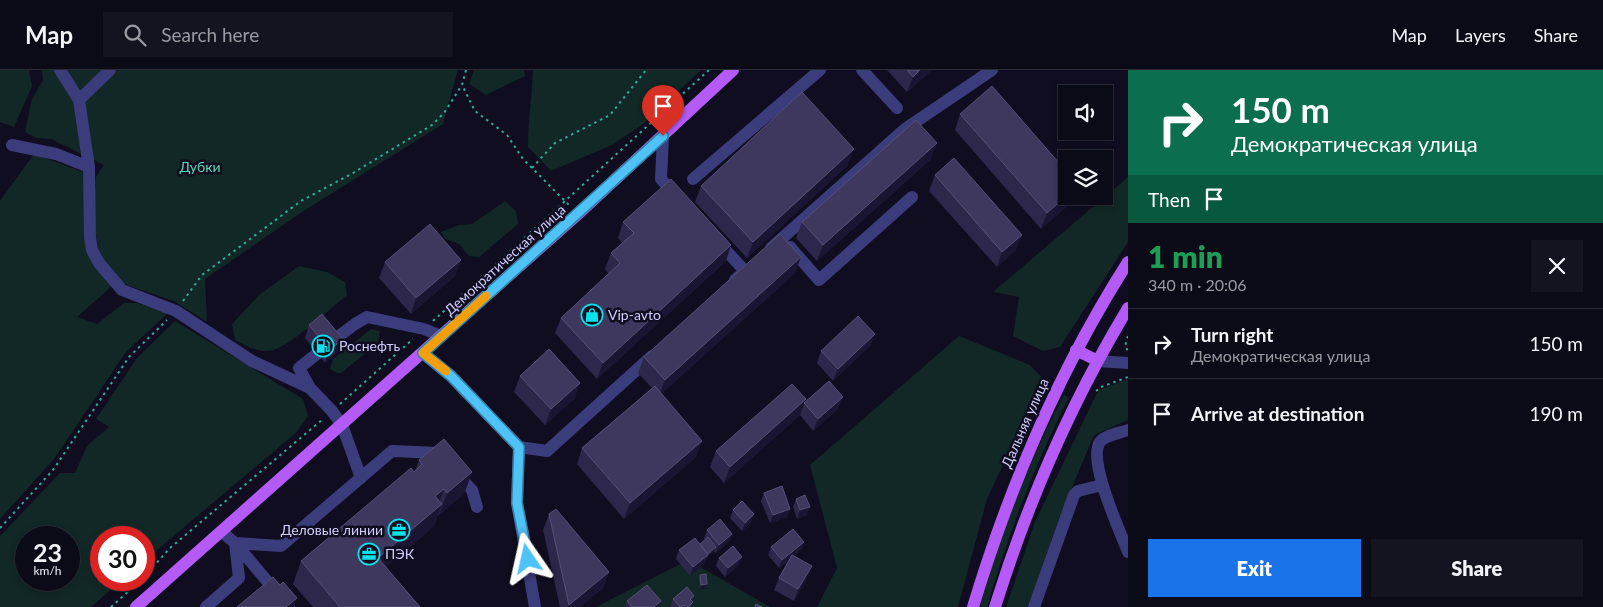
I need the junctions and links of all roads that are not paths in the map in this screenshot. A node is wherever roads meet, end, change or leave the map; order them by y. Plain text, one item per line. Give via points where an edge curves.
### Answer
1 (60, 70) edge
2 (110, 70) edge
3 (733, 70) edge
4 (820, 70) edge
5 (862, 70) edge
6 (992, 70) edge
7 (78, 100) junction
8 (897, 108) dead end
9 (663, 136) junction
10 (12, 145) dead end
11 (90, 167) junction
12 (694, 179) dead end
13 (912, 197) dead end
14 (687, 208) edge
15 (712, 236) edge
16 (782, 238) junction
17 (1128, 262) edge
18 (745, 271) junction
19 (723, 291) edge
20 (1128, 308) edge
21 (441, 336) junction
22 (332, 342) edge
23 (664, 345) edge
24 (1076, 350) junction
25 (318, 353) dead end
26 (423, 353) junction
27 (1098, 361) junction
28 (1128, 363) edge
29 (310, 388) junction
30 (342, 425) junction
31 (1128, 430) edge
32 (519, 447) junction
33 (361, 478) junction
34 (1102, 485) junction
35 (477, 507) dead end
36 (222, 532) junction
37 (234, 543) junction
38 (1128, 552) edge
39 (136, 607) edge
40 (206, 607) edge
41 (289, 607) edge
42 (535, 607) edge
43 (973, 607) edge
44 (995, 607) edge
45 (1034, 607) edge

1 - 7 street
2 - 7 street
3 - 9 main road, Демократическая улица
4 - 12 street
5 - 8 street
6 - 16 street via 906,129
7 - 11 street
9 - 14 street via 661,179
9 - 21 main road, Демократическая улица
10 - 11 street via 56,154
11 - 29 street via 92,250 122,290 176,311 252,361
13 - 16 street via 820,280
15 - 18 street
16 - 18 street
17 - 24 main road, Дальняя улица
18 - 19 street
20 - 27 main road
21 - 22 street via 424,329 367,317
21 - 26 main road, Демократическая улица
23 - 32 street via 547,451
24 - 27 main road
24 - 43 main road, Дальняя улица via 1038,428 992,546
25 - 29 street via 299,368
26 - 30 main road, Демократическая улица
26 - 32 street via 451,376
27 - 28 street
27 - 44 main road via 1064,429 1014,549
29 - 30 street
30 - 33 street
30 - 36 main road, Демократическая улица
31 - 34 street via 1100,442 1097,449
32 - 42 street via 517,503
33 - 35 street via 392,451 439,453 472,490
33 - 37 street via 281,546
34 - 38 street
34 - 45 street via 1078,491 1074,496
36 - 37 street
36 - 39 main road, Демократическая улица
37 - 40 street via 239,578
37 - 41 street

